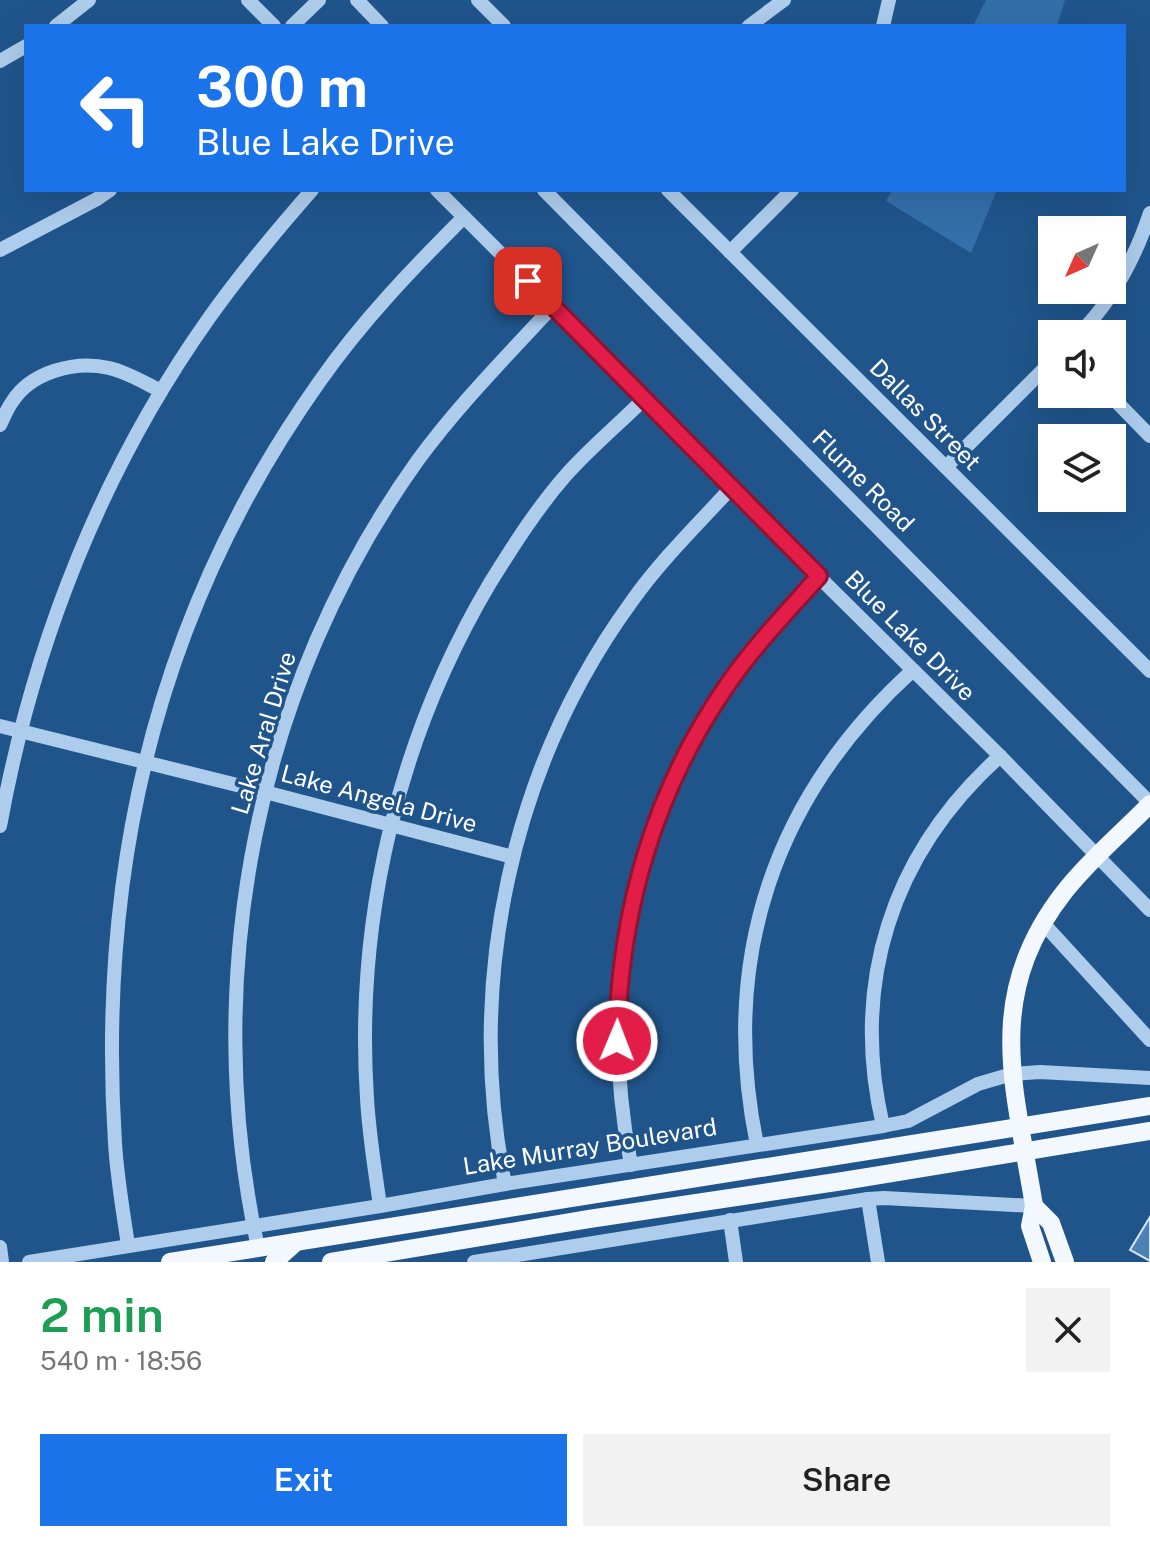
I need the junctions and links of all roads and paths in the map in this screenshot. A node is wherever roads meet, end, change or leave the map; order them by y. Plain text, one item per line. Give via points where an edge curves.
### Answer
1 (89, 0) edge
2 (248, 0) edge
3 (319, 0) edge
4 (357, 0) edge
5 (478, 0) edge
6 (784, 0) edge
7 (889, 0) edge
8 (59, 24) edge
9 (272, 24) edge
10 (294, 24) edge
11 (380, 24) edge
12 (502, 24) edge
13 (752, 24) edge
14 (883, 24) edge
15 (24, 47) edge
16 (0, 61) edge
17 (106, 192) edge
18 (310, 192) edge
19 (439, 192) edge
20 (546, 192) edge
21 (670, 192) edge
22 (790, 192) edge
23 (1150, 213) edge
24 (464, 217) junction
25 (1147, 234) edge
26 (0, 250) edge
27 (730, 252) junction
28 (553, 306) junction
29 (1091, 320) edge
30 (1038, 375) edge
31 (161, 391) junction
32 (644, 399) junction
33 (1123, 408) edge
34 (0, 425) edge
35 (1150, 436) edge
36 (946, 467) junction
37 (732, 487) junction
38 (819, 576) junction
39 (913, 670) junction
40 (1150, 671) edge
41 (0, 726) edge
42 (20, 731) junction
43 (1000, 756) junction
44 (145, 762) junction
45 (265, 792) junction
46 (1150, 803) edge
47 (391, 825) junction
48 (0, 826) edge
49 (513, 857) junction
50 (1097, 857) junction
51 (1150, 910) edge
52 (1042, 922) junction
53 (1150, 1040) edge
54 (1012, 1074) junction
55 (1150, 1078) edge
56 (1150, 1106) edge
57 (883, 1126) junction
58 (1021, 1126) junction
59 (1150, 1131) edge
60 (757, 1145) junction
61 (1025, 1150) junction
62 (631, 1165) junction
63 (505, 1184) junction
64 (868, 1199) junction
65 (380, 1206) junction
66 (1034, 1206) junction
67 (730, 1220) junction
68 (253, 1225) junction
69 (296, 1242) junction
70 (128, 1245) junction
71 (0, 1247) edge
72 (258, 1248) junction
73 (2, 1262) edge
74 (29, 1262) edge
75 (170, 1262) edge
76 (244, 1262) edge
77 (274, 1262) edge
78 (331, 1262) edge
79 (474, 1262) edge
80 (736, 1262) edge
81 (878, 1262) edge
82 (1042, 1262) edge
83 (1065, 1262) edge

1 - 8 street
2 - 9 street
3 - 10 street
4 - 11 street
5 - 12 street
6 - 13 street
7 - 14 street
15 - 16 street
17 - 26 street
18 - 31 street via 236,280
19 - 24 street, Blue Lake Drive
20 - 46 street, Flume Road
21 - 27 street, Dallas Street
22 - 27 street
23 - 25 street
24 - 28 street, Blue Lake Drive
24 - 44 street via 354,336 257,480 199,597
25 - 29 street via 1112,295
27 - 36 street, Dallas Street
28 - 32 street, Blue Lake Drive
28 - 45 street, Lake Aral Drive via 465,399 372,531 302,676
30 - 36 street
31 - 34 street via 109,368 64,368 41,377 12,400
31 - 42 street via 78,556
32 - 37 street, Blue Lake Drive
32 - 47 street via 556,487 479,602 425,716
33 - 35 street
36 - 40 street, Dallas Street
37 - 38 street, Blue Lake Drive
37 - 49 street via 651,575 593,660 547,753
38 - 39 street, Blue Lake Drive
38 - 62 street via 748,657 711,709 670,786 644,856 626,932 617,1010 618,1072
39 - 43 street, Blue Lake Drive
39 - 60 street via 850,734 816,782 766,891 745,1003 747,1089
41 - 42 street, Lake Angela Drive
42 - 44 street, Lake Angela Drive
42 - 48 street
43 - 50 street, Blue Lake Drive
43 - 57 street via 929,836 885,934 871,1030
44 - 45 street, Lake Angela Drive
44 - 70 street via 122,880 112,1010 115,1143
45 - 47 street, Lake Angela Drive
45 - 68 street, Lake Aral Drive via 243,909 235,1015 238,1120
46 - 50 main road
47 - 49 street, Lake Angela Drive
47 - 65 street via 378,882 365,1013 367,1101
49 - 63 street via 495,954 491,1024 493,1094
50 - 51 street, Blue Lake Drive
50 - 52 main road
52 - 53 street
52 - 54 main road via 1011,1009
54 - 55 street, Lake Murray Boulevard
54 - 57 street, Lake Murray Boulevard via 978,1084 908,1121
54 - 58 main road
56 - 58 main road, Lake Murray Boulevard
57 - 60 street, Lake Murray Boulevard
58 - 61 main road
58 - 69 main road, Lake Murray Boulevard
59 - 61 main road
60 - 62 street, Lake Murray Boulevard
61 - 66 main road
61 - 78 main road
62 - 63 street, Lake Murray Boulevard
63 - 65 street, Lake Murray Boulevard
64 - 66 street
64 - 67 street
64 - 81 street
65 - 68 street, Lake Murray Boulevard
66 - 82 main road via 1030,1226
66 - 83 main road via 1051,1223
67 - 79 street via 579,1253
67 - 80 street
68 - 70 street, Lake Murray Boulevard
68 - 72 street, Lake Aral Drive
69 - 72 main road, Lake Murray Boulevard
69 - 77 main road
70 - 74 street, Lake Murray Boulevard
71 - 73 street
72 - 75 main road, Lake Murray Boulevard
72 - 76 main road

